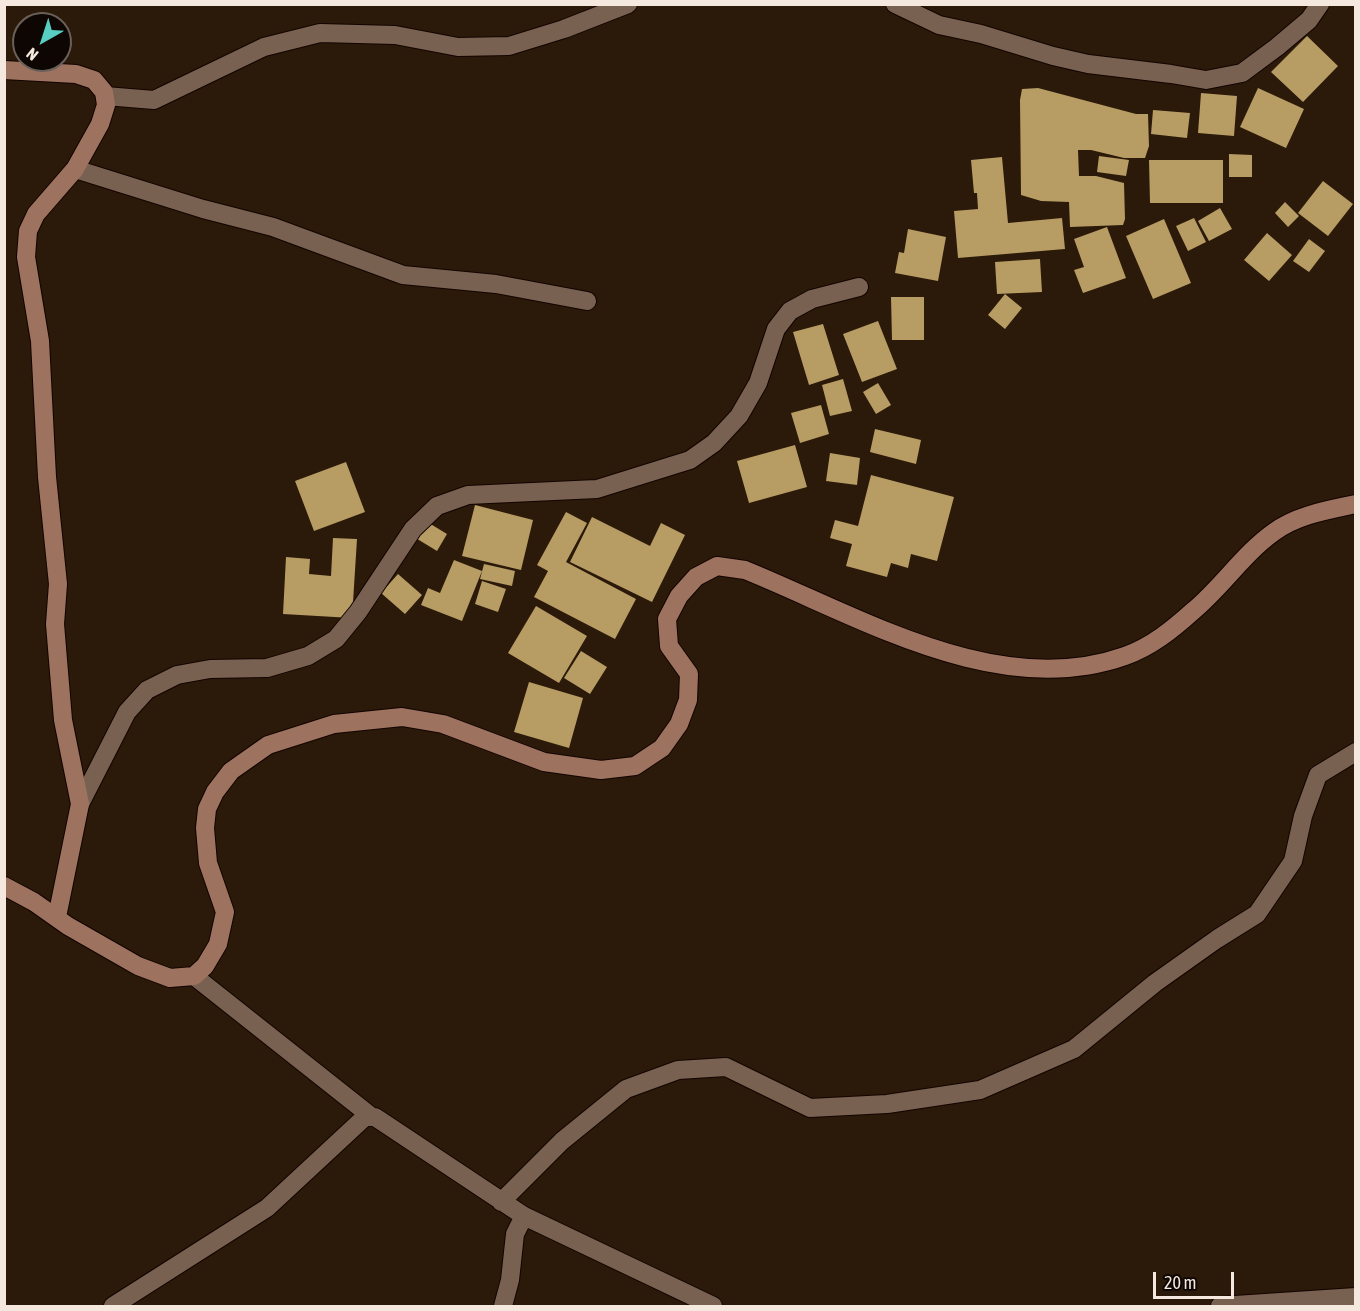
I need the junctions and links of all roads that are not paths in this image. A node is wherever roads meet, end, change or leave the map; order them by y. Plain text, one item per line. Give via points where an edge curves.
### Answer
1 (628, 4) edge
2 (895, 4) edge
3 (1320, 4) edge
4 (4, 70) edge
5 (105, 96) junction
6 (75, 169) junction
7 (859, 288) dead end
8 (586, 301) dead end
9 (1356, 504) edge
10 (1356, 752) edge
11 (80, 804) junction
12 (4, 886) edge
13 (57, 917) junction
14 (194, 976) junction
15 (372, 1117) junction
16 (501, 1202) junction
17 (524, 1216) junction
18 (1356, 1297) edge
19 (113, 1306) edge
20 (503, 1306) edge
21 (713, 1306) edge
22 (1220, 1306) edge

1 - 5 street via 509,46 458,47 394,35 321,33 264,47 154,100
2 - 3 street via 939,26 1053,56 1206,80 1242,73 1309,20
4 - 5 street via 76,74 94,80
5 - 6 street via 100,124
6 - 8 street via 273,226 403,275 496,284
6 - 11 street via 36,214 28,231 26,257 40,341 58,584 56,624 63,720
7 - 11 street via 812,298 790,311 776,329 758,383 739,416 714,443 690,460 597,489 468,495 437,506 413,529 358,612 327,645 308,656 267,668 210,669 177,675 147,690 127,712
9 - 14 street via 1322,511 1276,531 1163,637 1127,656 1083,668 1005,667 924,647 745,570 717,566 696,577 679,596 668,619 669,646 689,674 688,700 679,724 662,748 634,766 601,770 544,762 443,724 402,717 334,724 268,745 231,771 207,809 208,864 225,912 218,944
10 - 16 street via 1318,774 1293,861 1257,914 1155,983 1074,1049 980,1090 887,1104 810,1108 726,1067 678,1070 626,1089 562,1141
11 - 13 street
12 - 13 street
13 - 14 street via 138,966 170,978
14 - 15 street
15 - 16 street
15 - 19 street via 365,1117 267,1208
16 - 17 street
17 - 20 street via 515,1234
17 - 21 street
18 - 22 street

